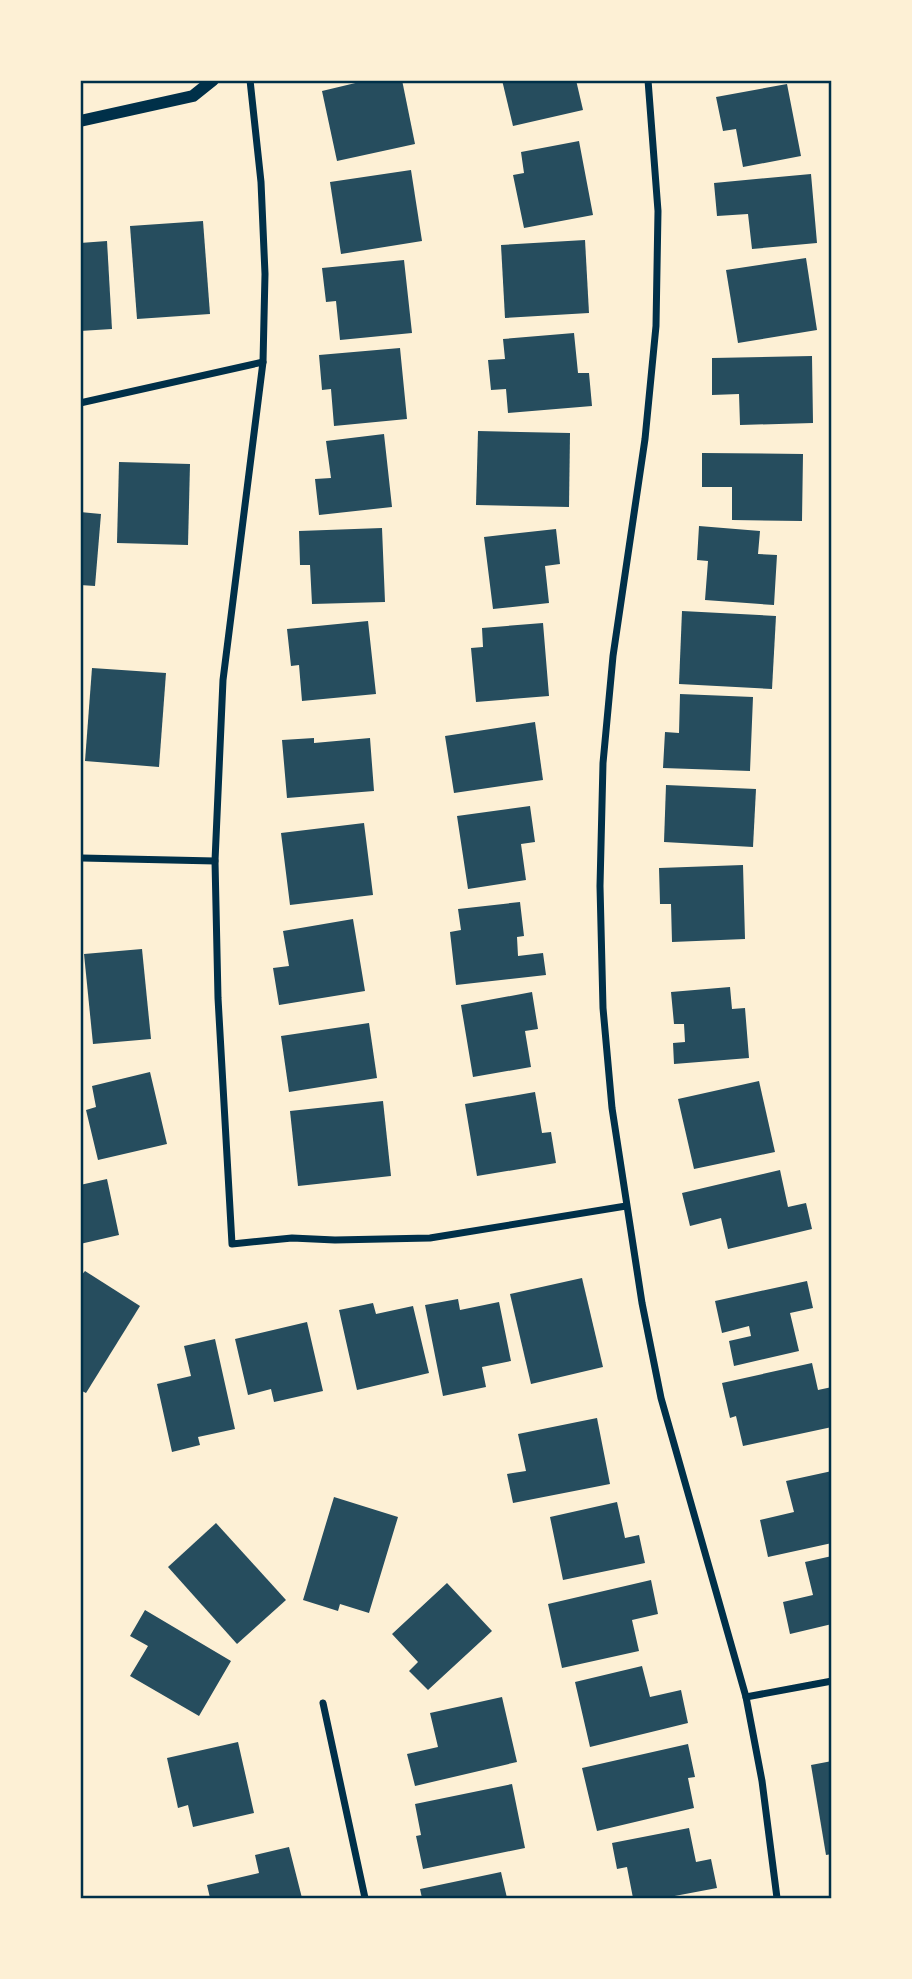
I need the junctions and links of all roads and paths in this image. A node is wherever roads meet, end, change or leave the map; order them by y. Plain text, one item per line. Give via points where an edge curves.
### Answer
1 (213, 80) edge
2 (250, 80) edge
3 (648, 80) edge
4 (80, 121) edge
5 (262, 362) junction
6 (80, 403) edge
7 (82, 858) edge
8 (215, 861) junction
9 (626, 1206) junction
10 (831, 1681) edge
11 (746, 1697) junction
12 (323, 1703) dead end
13 (365, 1899) edge
14 (777, 1899) edge

1 - 4 street via 193,96
2 - 5 street via 265,274
3 - 9 street via 658,211 656,326 612,670 603,763 601,858 603,1008 611,1108
5 - 6 street
5 - 8 street via 223,680
7 - 8 street
8 - 9 street via 232,1244 292,1238 430,1238
9 - 11 street via 661,1398
10 - 11 street
11 - 14 street
12 - 13 street

